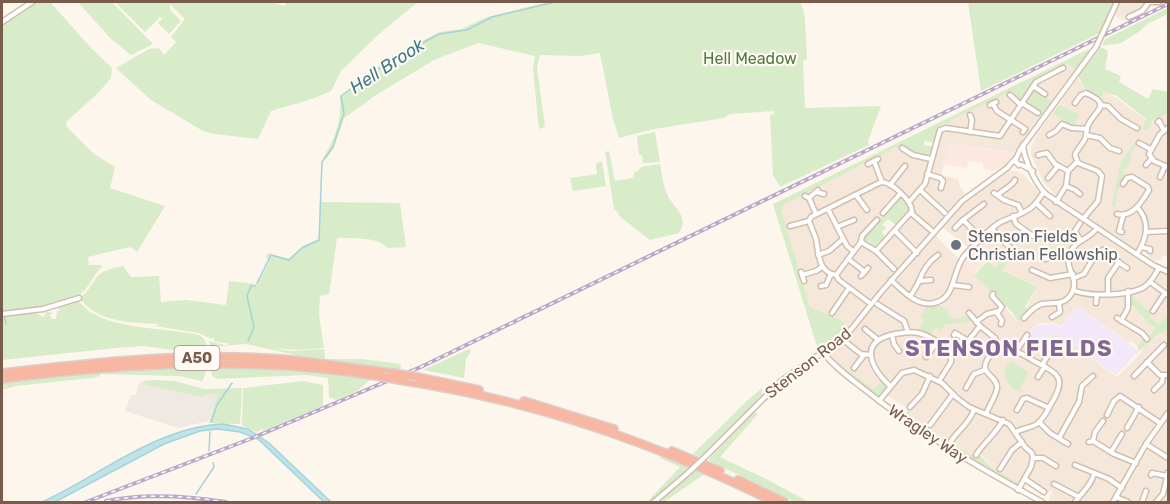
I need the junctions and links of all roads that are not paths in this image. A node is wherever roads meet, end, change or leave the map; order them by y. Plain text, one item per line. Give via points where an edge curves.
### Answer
1 (32, 2) edge
2 (1117, 2) edge
3 (1149, 2) edge
4 (1159, 2) edge
5 (1129, 17) dead end
6 (2, 22) edge
7 (1062, 71) dead end
8 (1033, 86) junction
9 (1045, 94) dead end
10 (1010, 95) dead end
11 (1078, 102) dead end
12 (993, 104) dead end
13 (1022, 104) junction
14 (1100, 105) junction
15 (1038, 113) dead end
16 (970, 115) dead end
17 (1011, 120) junction
18 (1158, 122) dead end
19 (1087, 129) junction
20 (1137, 129) dead end
21 (1166, 130) edge
22 (970, 132) junction
23 (1023, 132) dead end
24 (1052, 135) dead end
25 (1086, 135) junction
26 (1139, 143) dead end
27 (1023, 145) junction
28 (905, 148) dead end
29 (1150, 149) junction
30 (1041, 152) dead end
31 (1119, 152) dead end
32 (1016, 157) junction
33 (1025, 157) junction
34 (931, 159) junction
35 (1151, 159) junction
36 (1077, 162) junction
37 (868, 164) dead end
38 (1021, 165) junction
39 (1146, 165) dead end
40 (1058, 166) junction
41 (1167, 166) edge
42 (1007, 168) junction
43 (905, 169) dead end
44 (1033, 171) junction
45 (1068, 171) junction
46 (927, 174) junction
47 (1160, 177) dead end
48 (1048, 178) dead end
49 (1016, 180) dead end
50 (882, 182) junction
51 (1123, 184) dead end
52 (890, 185) junction
53 (1066, 186) junction
54 (941, 188) dead end
55 (920, 190) junction
56 (1044, 192) junction
57 (824, 194) dead end
58 (900, 194) junction
59 (1080, 194) dead end
60 (856, 195) junction
61 (909, 202) junction
62 (1056, 202) junction
63 (1036, 203) junction
64 (984, 204) dead end
65 (1137, 207) junction
66 (828, 209) junction
67 (867, 210) dead end
68 (883, 213) dead end
69 (911, 213) junction
70 (945, 213) dead end
71 (1022, 213) junction
72 (816, 214) junction
73 (1117, 214) dead end
74 (1013, 216) junction
75 (1050, 216) dead end
76 (1123, 216) junction
77 (809, 220) junction
78 (854, 220) dead end
79 (877, 220) dead end
80 (963, 220) junction
81 (1082, 221) junction
82 (789, 227) dead end
83 (837, 227) junction
84 (927, 228) dead end
85 (955, 228) dead end
86 (1097, 228) junction
87 (992, 229) junction
88 (895, 231) junction
89 (1168, 231) edge
90 (1122, 232) dead end
91 (1146, 232) junction
92 (1033, 237) dead end
93 (843, 239) junction
94 (982, 239) junction
95 (1081, 241) junction
96 (861, 242) junction
97 (1141, 247) junction
98 (1103, 250) dead end
99 (876, 251) junction
100 (1150, 251) dead end
101 (853, 252) junction
102 (917, 253) junction
103 (1017, 253) dead end
104 (1137, 254) junction
105 (818, 255) junction
106 (938, 255) dead end
107 (1069, 255) junction
108 (848, 259) junction
109 (1046, 259) dead end
110 (822, 267) junction
111 (1127, 268) dead end
112 (1159, 268) junction
113 (894, 269) dead end
114 (1035, 270) dead end
115 (1168, 272) edge
116 (834, 275) junction
117 (802, 276) dead end
118 (861, 276) dead end
119 (1073, 276) junction
120 (891, 280) junction
121 (919, 280) junction
122 (931, 280) dead end
123 (1150, 282) junction
124 (953, 285) junction
125 (821, 286) dead end
126 (969, 287) dead end
127 (849, 288) junction
128 (1073, 290) junction
129 (1128, 291) junction
130 (1108, 294) junction
131 (1167, 294) edge
132 (1097, 295) junction
133 (910, 296) junction
134 (992, 296) dead end
135 (79, 298) dead end
136 (1059, 303) junction
137 (1096, 303) dead end
138 (871, 304) junction
139 (878, 307) dead end
140 (1153, 311) dead end
141 (996, 312) junction
142 (832, 313) dead end
143 (969, 313) dead end
144 (3, 315) edge
145 (1053, 317) dead end
146 (1024, 318) dead end
147 (978, 324) junction
148 (1001, 324) dead end
149 (867, 332) dead end
150 (908, 332) junction
151 (1027, 334) dead end
152 (892, 335) junction
153 (954, 336) dead end
154 (877, 339) junction
155 (1147, 339) dead end
156 (937, 342) junction
157 (851, 344) dead end
158 (1164, 345) dead end
159 (898, 348) dead end
160 (1000, 350) junction
161 (1017, 350) junction
162 (823, 352) junction
163 (1061, 353) dead end
164 (927, 354) dead end
165 (864, 355) junction
166 (871, 355) junction
167 (1147, 362) junction
168 (1043, 365) junction
169 (854, 368) dead end
170 (985, 370) junction
171 (2, 373) edge
172 (1166, 375) edge
173 (930, 376) junction
174 (1134, 376) dead end
175 (1038, 377) dead end
176 (1092, 377) dead end
177 (2, 379) edge
178 (939, 381) junction
179 (890, 386) junction
180 (969, 386) dead end
181 (1154, 390) dead end
182 (953, 394) junction
183 (879, 401) junction
184 (911, 403) dead end
185 (1139, 407) junction
186 (1049, 408) junction
187 (974, 410) junction
188 (1017, 411) dead end
189 (1108, 412) dead end
190 (986, 414) junction
191 (1168, 414) edge
192 (1003, 420) junction
193 (1102, 421) dead end
194 (931, 422) dead end
195 (1039, 422) junction
196 (1160, 423) junction
197 (1127, 428) dead end
198 (1016, 432) junction
199 (1121, 437) dead end
200 (1059, 438) junction
201 (951, 441) dead end
202 (1022, 442) junction
203 (1065, 443) dead end
204 (1146, 444) junction
205 (1111, 452) junction
206 (976, 455) dead end
207 (1034, 458) junction
208 (1168, 458) edge
209 (1136, 463) junction
210 (1078, 465) dead end
211 (1053, 466) dead end
212 (1000, 469) dead end
213 (1094, 474) junction
214 (1168, 474) edge
215 (1151, 475) dead end
216 (1025, 479) junction
217 (1056, 486) dead end
218 (1122, 488) junction
219 (1018, 490) junction
220 (1040, 491) dead end
221 (1146, 491) dead end
222 (1079, 496) junction
223 (1116, 497) junction
224 (654, 502) edge
225 (774, 502) edge
226 (784, 502) edge
227 (1042, 502) edge
228 (1075, 502) edge
229 (1113, 502) edge
230 (1128, 502) edge
231 (1142, 502) edge
232 (1156, 502) edge

1 - 6 street
2 - 27 street, Stenson Road, bridge via 1096,47
3 - 4 street
3 - 5 street
7 - 8 street via 1038,80
8 - 9 street
8 - 13 street
10 - 13 street
11 - 14 street via 1086,93
12 - 17 street
13 - 15 street
13 - 17 street
14 - 19 street
14 - 20 street via 1108,106 1120,120
16 - 22 street
17 - 22 street via 999,137
17 - 23 street via 1025,129
18 - 21 street
19 - 24 street via 1062,124
19 - 25 street
21 - 29 street
22 - 34 street via 942,129
25 - 31 street via 1100,138
25 - 36 street via 1075,153
26 - 29 street
27 - 32 street, Stenson Road
27 - 33 street
28 - 34 street
29 - 35 street
30 - 40 street
32 - 33 street
32 - 38 street via 1016,163
32 - 42 street, Stenson Road
33 - 38 street
33 - 44 street
34 - 46 street
35 - 39 street
35 - 41 street
36 - 45 street
36 - 81 street via 1102,176 1098,201
37 - 50 street via 876,160
38 - 42 street, Stenson Road
38 - 44 street
40 - 45 street
40 - 48 street
41 - 47 street
42 - 102 street, Stenson Road via 966,196
43 - 52 street
44 - 56 street
45 - 53 street
46 - 54 street via 943,181
46 - 55 street
49 - 71 street via 996,194 1018,205
50 - 52 street
50 - 60 street
51 - 65 street via 1127,176 1151,187
52 - 58 street
53 - 59 street
53 - 62 street
55 - 61 street
55 - 70 street
56 - 62 street
56 - 63 street
57 - 72 street via 817,191 807,197
58 - 61 street
58 - 68 street
60 - 66 street
60 - 67 street
61 - 69 street
62 - 81 street
63 - 71 street
63 - 75 street
64 - 80 street
65 - 76 street
65 - 91 street via 1145,219
66 - 72 street
66 - 83 street
69 - 84 street
69 - 88 street
71 - 74 street
72 - 77 street
73 - 76 street
74 - 87 street
74 - 92 street via 1016,224
76 - 90 street via 1119,231
77 - 82 street
77 - 105 street
78 - 83 street
79 - 96 street
80 - 85 street
80 - 94 street
81 - 86 street
81 - 95 street via 1073,231
83 - 93 street
86 - 95 street
86 - 104 street
87 - 94 street
87 - 103 street
88 - 99 street
88 - 102 street
89 - 91 street
91 - 97 street
93 - 101 street
93 - 105 street
94 - 124 street via 959,263
95 - 107 street
96 - 99 street
96 - 101 street
97 - 100 street
97 - 104 street
98 - 119 street via 1084,274
99 - 113 street
101 - 108 street
102 - 120 street, Stenson Road
104 - 112 street
105 - 110 street
106 - 121 street
107 - 109 street via 1056,251
107 - 119 street
108 - 116 street
108 - 118 street via 866,270
110 - 116 street
110 - 117 street
111 - 130 street via 1118,262 1108,278
112 - 115 street
112 - 123 street
114 - 119 street via 1050,278
116 - 125 street
116 - 127 street
119 - 128 street
120 - 133 street
120 - 138 street, Stenson Road
121 - 122 street
121 - 133 street
123 - 129 street via 1141,289
123 - 131 street
124 - 126 street
124 - 133 street via 935,303 922,303
127 - 138 street
127 - 142 street
128 - 132 street
128 - 136 street
129 - 130 street
129 - 155 street via 1128,308 1119,320
130 - 132 street
131 - 140 street
132 - 137 street
134 - 141 street via 1002,307
135 - 144 street
136 - 145 street via 1060,312
136 - 146 street via 1038,308
138 - 162 street, Stenson Road via 845,337
139 - 150 street via 904,321
141 - 147 street via 987,314
141 - 148 street
143 - 147 street
147 - 153 street via 968,341 955,333
147 - 160 street via 996,339
149 - 154 street
150 - 152 street
150 - 156 street
151 - 161 street
152 - 154 street
152 - 159 street
154 - 166 street
156 - 164 street
156 - 178 street via 952,357
157 - 165 street
158 - 167 street
160 - 161 street
160 - 170 street via 989,357
161 - 168 street
162 - 183 street, Wragley Way
162 - 224 street, Stenson Road, bridge via 781,381
163 - 168 street via 1049,354
165 - 166 street
165 - 169 street
166 - 179 street
167 - 172 street via 1160,375
167 - 174 street
168 - 175 street
168 - 186 street via 1054,371 1059,382
170 - 180 street via 974,374
170 - 190 street via 997,386
171 - 226 highway, A50, bridge via 72,365 213,358 292,360 417,377 590,420 694,459
172 - 181 street
173 - 178 street
173 - 179 street via 907,370
173 - 184 street via 922,394
176 - 200 street via 1082,386 1074,415
177 - 225 highway, A50, bridge via 73,370 213,363 383,377 497,399 585,424 691,463
178 - 182 street
179 - 183 street
182 - 187 street
182 - 194 street
183 - 219 street, Wragley Way
185 - 189 street via 1118,395
185 - 196 street
185 - 197 street
186 - 188 street via 1027,398 1019,403
186 - 195 street
187 - 190 street
187 - 201 street
190 - 192 street
191 - 196 street
192 - 198 street
192 - 206 street
193 - 205 street via 1091,441
195 - 198 street
195 - 200 street
196 - 204 street
198 - 202 street
199 - 205 street
200 - 203 street
202 - 207 street
202 - 212 street
204 - 208 street
204 - 209 street
205 - 209 street
207 - 211 street via 1042,458
207 - 216 street
209 - 218 street
210 - 213 street
213 - 218 street
213 - 222 street via 1092,483
214 - 215 street
214 - 232 street via 1163,495
216 - 219 street
216 - 220 street
217 - 222 street
218 - 223 street
219 - 227 street, Wragley Way
221 - 231 street
222 - 228 street
223 - 229 street
223 - 230 street

